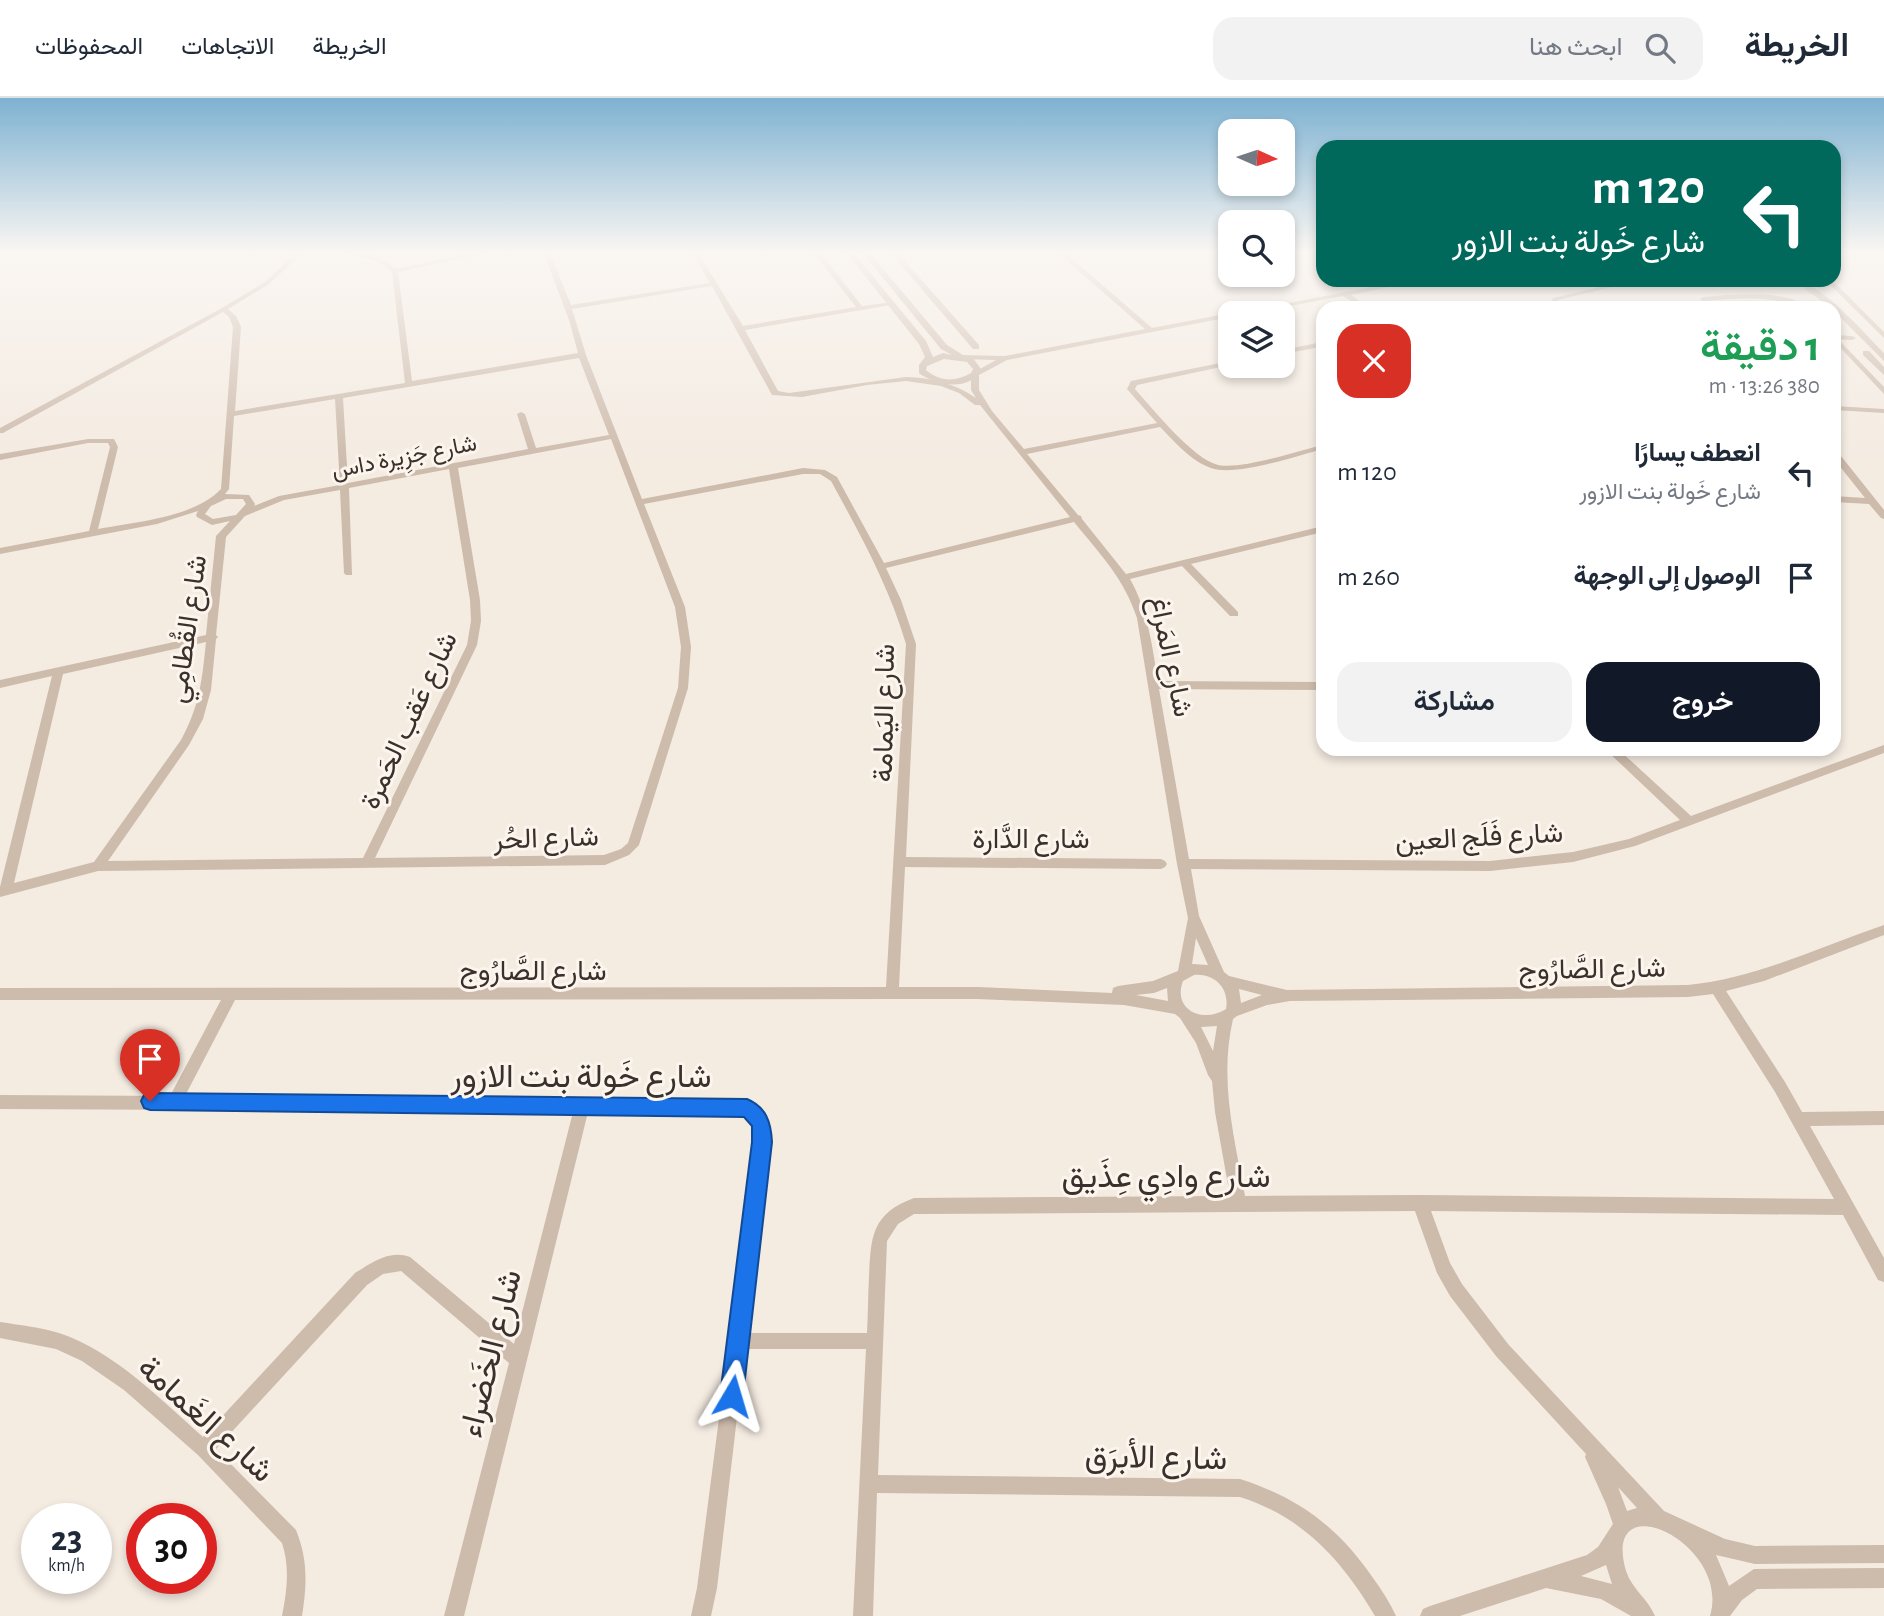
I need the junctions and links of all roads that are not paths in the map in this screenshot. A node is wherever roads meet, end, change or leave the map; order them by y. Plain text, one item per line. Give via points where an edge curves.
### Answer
1 (200, 322) edge
2 (235, 322) edge
3 (401, 322) edge
4 (571, 322) edge
5 (737, 322) edge
6 (782, 322) edge
7 (905, 322) edge
8 (923, 322) edge
9 (954, 322) edge
10 (1141, 322) edge
11 (1194, 322) edge
12 (1849, 322) edge
13 (1870, 322) edge
14 (1841, 326) edge
15 (741, 329) junction
16 (1150, 330) junction
17 (1884, 336) edge
18 (1841, 337) edge
19 (1852, 338) junction
20 (1316, 345) edge
21 (1841, 345) edge
22 (976, 347) dead end
23 (1295, 350) edge
24 (582, 355) junction
25 (962, 357) junction
26 (1005, 358) junction
27 (1884, 358) edge
28 (923, 365) junction
29 (1218, 366) edge
30 (1884, 372) edge
31 (975, 374) junction
32 (937, 380) junction
33 (872, 382) junction
34 (409, 384) junction
35 (1884, 392) edge
36 (339, 396) junction
37 (1841, 408) edge
38 (1884, 411) edge
39 (989, 412) junction
40 (232, 414) junction
41 (521, 415) dead end
42 (1162, 424) junction
43 (0, 431) edge
44 (614, 436) junction
45 (1316, 449) edge
46 (533, 451) junction
47 (1023, 452) junction
48 (0, 457) edge
49 (1841, 462) edge
50 (453, 466) junction
51 (343, 487) junction
52 (225, 489) junction
53 (242, 496) junction
54 (282, 498) junction
55 (1841, 499) edge
56 (214, 501) junction
57 (1872, 501) junction
58 (641, 502) junction
59 (205, 506) junction
60 (241, 515) junction
61 (1884, 516) edge
62 (1078, 518) junction
63 (207, 520) junction
64 (157, 521) junction
65 (1316, 531) edge
66 (93, 533) junction
67 (222, 536) junction
68 (0, 551) edge
69 (1184, 562) junction
70 (882, 566) junction
71 (349, 573) dead end
72 (1124, 576) junction
73 (1234, 614) dead end
74 (213, 637) junction
75 (58, 672) junction
76 (0, 684) edge
77 (1154, 685) junction
78 (1316, 685) edge
79 (1884, 749) edge
80 (1619, 756) edge
81 (1689, 821) junction
82 (901, 862) junction
83 (366, 864) junction
84 (1161, 864) dead end
85 (1183, 864) junction
86 (98, 866) junction
87 (3, 891) edge
88 (1193, 916) junction
89 (1884, 930) edge
90 (1181, 975) junction
91 (1223, 978) junction
92 (1716, 988) junction
93 (0, 994) edge
94 (892, 994) junction
95 (230, 995) junction
96 (1066, 995) junction
97 (1290, 995) junction
98 (1182, 1012) junction
99 (1229, 1015) junction
100 (1221, 1091) junction
101 (176, 1101) junction
102 (0, 1102) edge
103 (582, 1105) junction
104 (1884, 1118) edge
105 (1797, 1119) junction
106 (1420, 1203) junction
107 (1239, 1205) junction
108 (1845, 1207) junction
109 (1884, 1274) edge
110 (0, 1330) edge
111 (738, 1341) junction
112 (874, 1341) junction
113 (518, 1359) junction
114 (1587, 1444) junction
115 (204, 1450) junction
116 (870, 1484) junction
117 (1657, 1516) junction
118 (1680, 1527) junction
119 (1618, 1533) junction
120 (1884, 1554) edge
121 (1884, 1578) edge
122 (1546, 1580) junction
123 (1721, 1613) edge
124 (1644, 1615) edge
125 (292, 1616) edge
126 (454, 1616) edge
127 (701, 1616) edge
128 (863, 1616) edge
129 (1386, 1616) edge
130 (1430, 1616) edge

1 - 43 street
2 - 40 street
3 - 34 street
4 - 24 street, شارع الحُر
5 - 15 street
6 - 15 street
7 - 28 street via 928,352
8 - 25 street via 944,347
9 - 22 street
10 - 16 street
11 - 16 street
12 - 27 street
13 - 17 street
14 - 19 street
15 - 33 street via 775,393 796,396
16 - 26 street
18 - 19 street
19 - 30 street
20 - 23 street
21 - 35 street
24 - 34 street
24 - 44 street, شارع الحُر
25 - 26 street
25 - 28 street via 934,358
25 - 31 street via 975,364
26 - 31 street
28 - 32 street via 922,371
28 - 33 street
29 - 42 street via 1134,383 1131,389
31 - 32 street via 959,381
31 - 39 street, شارع المَراغ via 975,390
32 - 33 street
32 - 39 street, شارع المَراغ via 963,390
34 - 36 street
36 - 40 street
36 - 51 street
37 - 38 street
39 - 47 street, شارع المَراغ
40 - 52 street
41 - 46 street
42 - 45 street via 1213,467 1237,467
42 - 47 street
44 - 46 street, شارع جَزِيرة داس
44 - 58 street, شارع الحُر
46 - 50 street, شارع جَزِيرة داس
47 - 62 street, شارع المَراغ
48 - 66 street via 111,441 114,447
49 - 57 street
50 - 51 street, شارع جَزِيرة داس
50 - 83 street, شارع عَقب الحَمرة via 475,600 472,645
51 - 54 street, شارع جَزِيرة داس
51 - 71 street
52 - 53 street
52 - 56 street
53 - 54 street, شارع جَزِيرة داس
53 - 56 street
53 - 60 street via 251,504
54 - 60 street, شارع جَزِيرة داس
55 - 57 street
56 - 59 street
57 - 61 street
58 - 70 street, شارع اليَمامة via 786,474 822,472 834,479
58 - 83 street, شارع الحُر via 680,607 686,647 683,688 633,845 605,860
59 - 63 street via 200,515
59 - 64 street
60 - 63 street
60 - 67 street, شارع القُطامِي
62 - 70 street
62 - 72 street, شارع المَراغ
63 - 64 street
63 - 67 street, شارع القُطامِي
64 - 66 street
65 - 69 street
66 - 68 street
67 - 74 street, شارع القُطامِي
69 - 72 street
69 - 73 street
70 - 82 street, شارع اليَمامة via 911,644
72 - 77 street, شارع المَراغ via 1142,618
74 - 75 street
74 - 86 street, شارع القُطامِي via 198,719
75 - 76 street
75 - 87 street
77 - 78 street
77 - 85 street, شارع المَراغ
79 - 81 street, شارع فَلَج العين
80 - 81 street
81 - 85 street, شارع فَلَج العين via 1611,849 1533,863
82 - 84 street, شارع الدَّارة
82 - 94 street, شارع اليَمامة
83 - 86 street, شارع الحُر
85 - 88 street, شارع المَراغ
86 - 87 street, شارع الحُر
88 - 90 street, شارع المَراغ
88 - 91 street, شارع المَراغ
89 - 92 street, شارع الصَّارُوج
90 - 91 street via 1202,969
90 - 96 street, شارع الصَّارُوج via 1136,991
90 - 98 street via 1172,992
91 - 97 street, شارع الصَّارُوج
91 - 99 street via 1235,996
92 - 97 street, شارع الصَّارُوج via 1655,993
92 - 105 street
93 - 95 street, شارع الصَّارُوج
94 - 95 street, شارع الصَّارُوج
94 - 96 street, شارع الصَّارُوج
95 - 101 street
96 - 98 street, شارع الصَّارُوج via 1145,1001
97 - 99 street, شارع الصَّارُوج
98 - 99 street via 1206,1023
98 - 100 street via 1202,1040
99 - 100 street via 1218,1055
100 - 107 street
101 - 102 street, شارع خَولة بنت الازور
101 - 103 street, شارع خَولة بنت الازور
103 - 111 street, شارع خَولة بنت الازور via 732,1106 756,1115 762,1142
103 - 113 street, شارع الخَضراء
104 - 105 street
105 - 108 street
106 - 107 street, شارع وادِي عِذَيق
106 - 108 street, شارع وادِي عِذَيق
106 - 114 street via 1456,1290 1502,1350
107 - 112 street, شارع وادِي عِذَيق via 902,1209 879,1240
108 - 109 street
110 - 115 street, شارع الغَمامة via 57,1341 88,1355 130,1384
111 - 112 street
111 - 127 street, شارع خَولة بنت الازور
112 - 116 street, شارع وادِي عِذَيق
113 - 115 street via 404,1263 380,1266 361,1279
113 - 126 street, شارع الخَضراء
114 - 117 street
114 - 119 street via 1615,1502
115 - 125 street, شارع الغَمامة via 289,1538 298,1568
116 - 128 street, شارع وادِي عِذَيق
116 - 129 street, شارع الأبرَق via 1240,1488 1261,1493 1305,1519 1347,1556
117 - 118 street
117 - 119 street via 1637,1515
118 - 120 street via 1723,1548 1755,1555
118 - 123 street via 1700,1545 1715,1569
119 - 122 street via 1605,1554 1592,1563
119 - 124 street via 1614,1565 1625,1591
121 - 123 street via 1754,1579 1735,1593
122 - 124 street via 1604,1590
122 - 130 street

